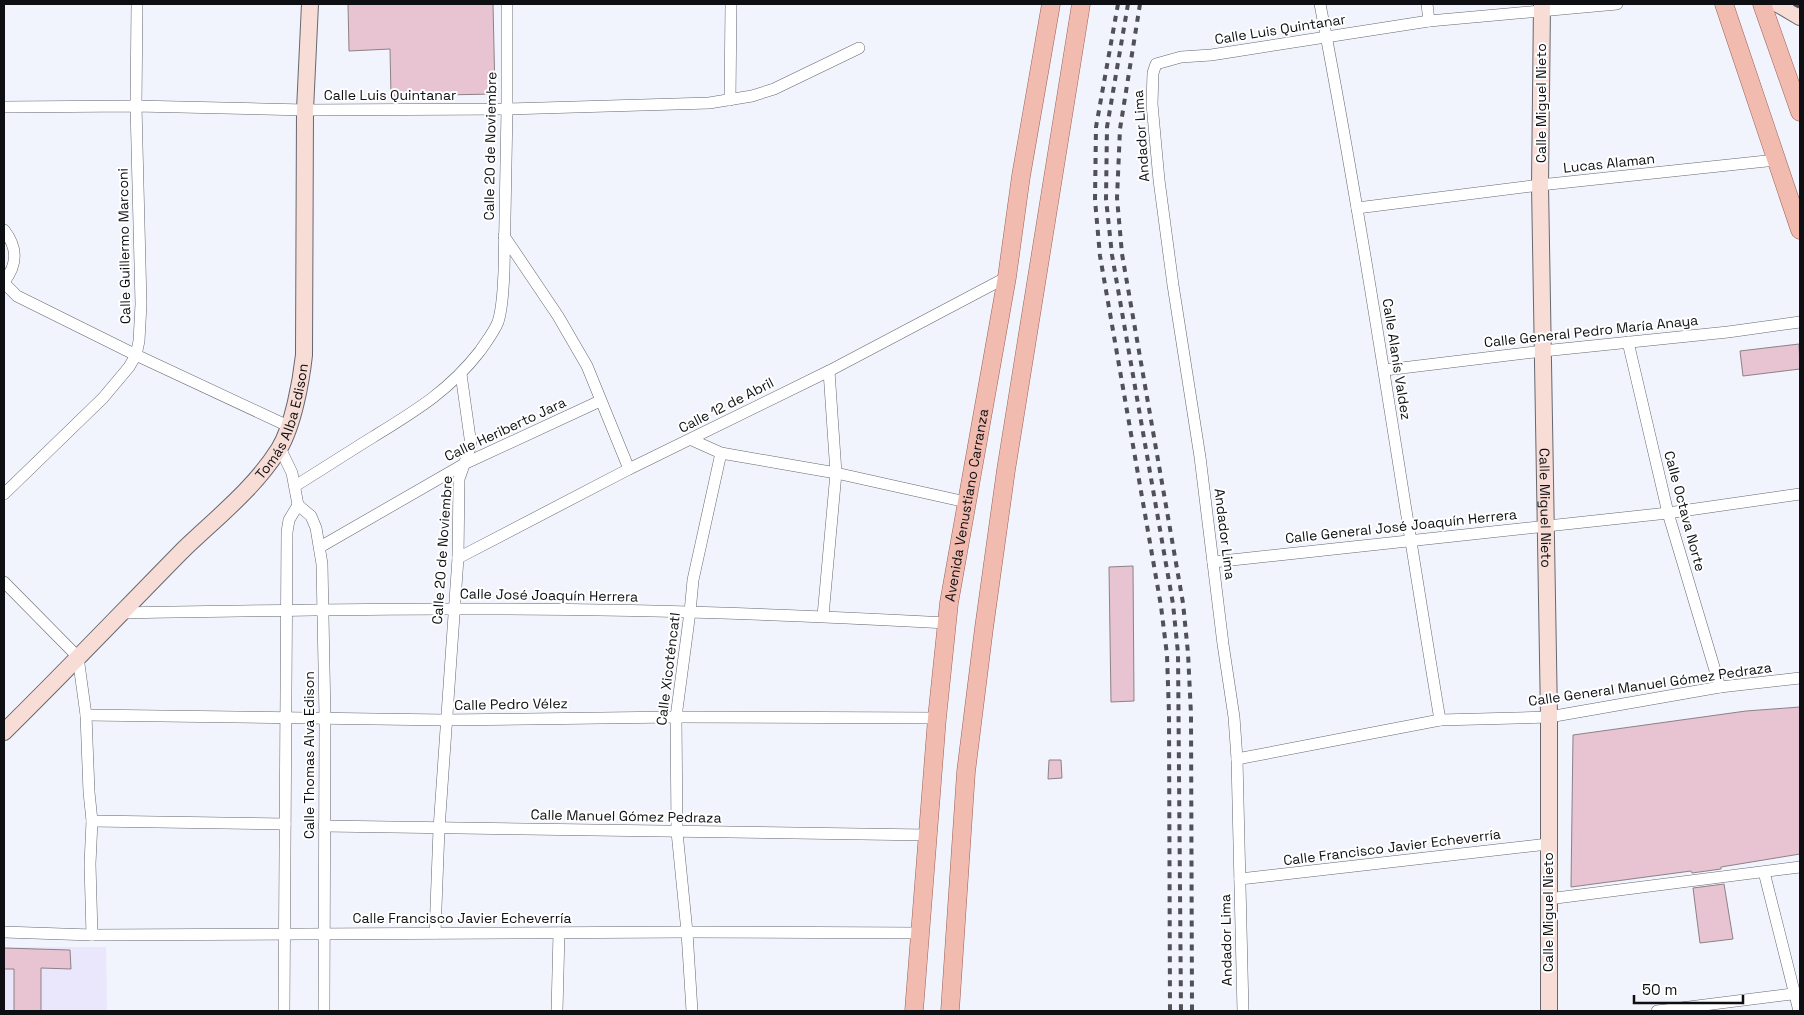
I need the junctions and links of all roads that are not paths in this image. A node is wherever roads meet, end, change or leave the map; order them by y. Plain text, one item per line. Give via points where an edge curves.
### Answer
1 (137, 4) edge
2 (310, 4) edge
3 (507, 4) edge
4 (731, 4) edge
5 (1051, 4) edge
6 (1081, 4) edge
7 (1320, 4) edge
8 (1427, 4) edge
9 (1617, 4) edge
10 (1724, 4) edge
11 (1762, 4) edge
12 (1778, 4) edge
13 (1541, 7) edge
14 (1800, 17) edge
15 (1429, 21) junction
16 (1326, 36) junction
17 (859, 48) dead end
18 (1156, 64) joint
19 (1796, 86) edge
20 (730, 100) junction
21 (136, 106) junction
22 (4, 108) edge
23 (507, 109) junction
24 (306, 110) junction
25 (1800, 112) edge
26 (1776, 160) junction
27 (1540, 185) junction
28 (1357, 208) junction
29 (4, 230) edge
30 (1800, 230) edge
31 (504, 236) junction
32 (1006, 277) junction
33 (4, 282) edge
34 (1800, 322) edge
35 (1628, 342) junction
36 (1543, 351) junction
37 (136, 355) junction
38 (1385, 370) junction
39 (829, 371) junction
40 (461, 374) junction
41 (600, 401) junction
42 (288, 426) junction
43 (692, 440) junction
44 (280, 448) junction
45 (721, 453) junction
46 (466, 463) junction
47 (629, 469) junction
48 (836, 474) junction
49 (295, 486) junction
50 (4, 494) edge
51 (1800, 494) edge
52 (966, 502) junction
53 (298, 505) junction
54 (1668, 513) junction
55 (1546, 525) junction
56 (1410, 541) junction
57 (320, 547) junction
58 (458, 558) junction
59 (1214, 562) junction
60 (4, 582) edge
61 (453, 609) junction
62 (285, 610) junction
63 (323, 611) junction
64 (690, 612) junction
65 (121, 613) junction
66 (823, 616) junction
67 (947, 623) junction
68 (78, 657) junction
69 (1800, 678) edge
70 (1720, 687) junction
71 (86, 715) junction
72 (286, 717) junction
73 (676, 717) junction
74 (1549, 717) junction
75 (325, 718) junction
76 (937, 718) junction
77 (445, 720) junction
78 (1440, 720) junction
79 (4, 732) edge
80 (1238, 759) junction
81 (92, 821) junction
82 (285, 824) junction
83 (324, 826) junction
84 (438, 829) junction
85 (678, 832) junction
86 (927, 835) junction
87 (1548, 844) junction
88 (1800, 867) edge
89 (1764, 872) junction
90 (1240, 879) junction
91 (1548, 899) junction
92 (4, 932) edge
93 (687, 932) junction
94 (435, 933) junction
95 (559, 933) junction
96 (284, 934) junction
97 (324, 934) junction
98 (920, 934) junction
99 (92, 935) junction
100 (1797, 993) edge
101 (284, 1011) edge
102 (324, 1011) edge
103 (557, 1011) edge
104 (692, 1011) edge
105 (914, 1011) edge
106 (950, 1011) edge
107 (1243, 1011) edge
108 (1549, 1011) edge
109 (1657, 1011) edge
110 (1799, 1011) edge

1 - 21 street, Calle Guillermo Marconi
2 - 24 street, Tomás Alba Edison
3 - 23 street, Calle 20 de Noviembre
4 - 20 street
5 - 32 main road, Avenida Venustiano Carranza
6 - 106 main road via 1006,470 984,628 966,772
7 - 16 street, Calle Alanís Valdez
8 - 15 street
9 - 13 street, Calle Luis Quintanar
10 - 26 main road
11 - 19 main road
12 - 14 street
13 - 15 street, Calle Luis Quintanar
13 - 27 street, Calle Miguel Nieto
15 - 16 street, Calle Luis Quintanar
16 - 18 street, Calle Luis Quintanar via 1181,57
16 - 28 street, Calle Alanís Valdez
17 - 20 street, Calle Luis Quintanar via 774,89
18 - 59 street, Andador Lima via 1152,104 1159,180
19 - 25 main road
20 - 23 street, Calle Luis Quintanar
21 - 22 street, Calle Luis Quintanar
21 - 24 street, Calle Luis Quintanar
21 - 37 street, Calle Guillermo Marconi via 142,304
23 - 24 street, Calle Luis Quintanar
23 - 31 street, Calle 20 de Noviembre
24 - 42 street, Tomás Alba Edison via 304,355 302,379
26 - 27 street, Lucas Alaman
26 - 30 main road
27 - 28 street, Lucas Alaman
27 - 36 street, Calle Miguel Nieto
28 - 38 street, Calle Alanís Valdez
29 - 33 street via 15,249 15,262
31 - 40 street, Calle 20 de Noviembre via 503,289 498,321
31 - 41 street via 558,316 587,366
32 - 39 street, Calle 12 de Abril
32 - 52 main road, Avenida Venustiano Carranza
33 - 37 street via 17,296
34 - 35 street, Calle General Pedro María Anaya
35 - 36 street, Calle General Pedro María Anaya
35 - 54 street, Calle Octava Norte
36 - 38 street, Calle General Pedro María Anaya
36 - 55 street, Calle Miguel Nieto
37 - 42 street
37 - 50 street, Calle Guillermo Marconi via 103,398
38 - 56 street, Calle Alanís Valdez
39 - 43 street, Calle 12 de Abril
39 - 48 street
40 - 46 street, Calle 20 de Noviembre via 471,445
40 - 49 street via 418,409
41 - 46 street, Calle Heriberto Jara
41 - 47 street
42 - 44 street, Tomás Alba Edison
43 - 45 street
43 - 47 street, Calle 12 de Abril
44 - 49 street
44 - 65 street, Tomás Alba Edison via 254,482
45 - 48 street
45 - 64 street, Calle Xicoténcatl via 693,580
46 - 57 street, Calle Heriberto Jara
46 - 58 street, Calle 20 de Noviembre via 459,479
47 - 58 street, Calle 12 de Abril
48 - 52 street
48 - 66 street
49 - 53 street
51 - 54 street, Calle General José Joaquín Herrera
52 - 67 main road, Avenida Venustiano Carranza
53 - 57 street, Calle Thomas Alva Edison via 310,516
53 - 62 street, Calle Thomas Alva Edison via 289,520 287,532
54 - 55 street, Calle General José Joaquín Herrera
54 - 70 street, Calle Octava Norte
55 - 56 street, Calle General José Joaquín Herrera
55 - 74 street, Calle Miguel Nieto
56 - 59 street, Calle General José Joaquín Herrera
56 - 78 street, Calle Alanís Valdez
57 - 63 street, Calle Thomas Alva Edison
58 - 61 street, Calle 20 de Noviembre
59 - 80 street, Andador Lima
60 - 68 street
61 - 63 street, Calle José Joaquín Herrera
61 - 64 street, Calle José Joaquín Herrera
61 - 77 street, Calle 20 de Noviembre
62 - 63 street, Calle José Joaquín Herrera
62 - 65 street, Calle José Joaquín Herrera
62 - 72 street, Calle Thomas Alva Edison
63 - 75 street, Calle Thomas Alva Edison
64 - 66 street, Calle José Joaquín Herrera
64 - 73 street, Calle Xicoténcatl
65 - 68 street, Tomás Alba Edison
66 - 67 street, Calle José Joaquín Herrera
67 - 76 main road, Avenida Venustiano Carranza
68 - 71 street
68 - 79 street, Tomás Alba Edison
69 - 70 street, Calle General Manuel Gómez Pedraza
70 - 74 street, Calle General Manuel Gómez Pedraza
71 - 72 street, Calle Pedro Vélez
71 - 81 street
72 - 75 street, Calle Pedro Vélez
72 - 82 street, Calle Thomas Alva Edison
73 - 76 street, Calle Pedro Vélez
73 - 77 street, Calle Pedro Vélez
73 - 85 street, Calle Xicoténcatl
74 - 78 street, Calle General Manuel Gómez Pedraza
74 - 87 street, Calle Miguel Nieto
75 - 77 street, Calle Pedro Vélez
75 - 83 street, Calle Thomas Alva Edison
76 - 86 main road, Avenida Venustiano Carranza
77 - 84 street, Calle 20 de Noviembre
78 - 80 street, Calle General Manuel Gómez Pedraza
80 - 90 street, Andador Lima
81 - 82 street
81 - 99 street
82 - 96 street, Calle Thomas Alva Edison
83 - 84 street, Calle Manuel Gómez Pedraza
83 - 97 street, Calle Thomas Alva Edison
84 - 85 street, Calle Manuel Gómez Pedraza
84 - 94 street, Calle 20 de Noviembre
85 - 86 street, Calle Manuel Gómez Pedraza
85 - 93 street, Calle Xicoténcatl
86 - 98 main road, Avenida Venustiano Carranza
87 - 90 street, Calle Francisco Javier Echeverría
87 - 91 street, Calle Miguel Nieto
88 - 89 street
89 - 91 street
89 - 100 street
90 - 107 street, Andador Lima
91 - 108 street, Calle Miguel Nieto
92 - 99 street, Calle Francisco Javier Echeverría
93 - 95 street, Calle Francisco Javier Echeverría
93 - 98 street, Calle Francisco Javier Echeverría
93 - 104 street, Calle Xicoténcatl
94 - 95 street, Calle Francisco Javier Echeverría
94 - 97 street, Calle Francisco Javier Echeverría
95 - 103 street
96 - 97 street, Calle Francisco Javier Echeverría
96 - 99 street, Calle Francisco Javier Echeverría
96 - 101 street, Calle Thomas Alva Edison
97 - 102 street, Calle Thomas Alva Edison
98 - 105 main road, Avenida Venustiano Carranza
100 - 109 street
100 - 110 street

